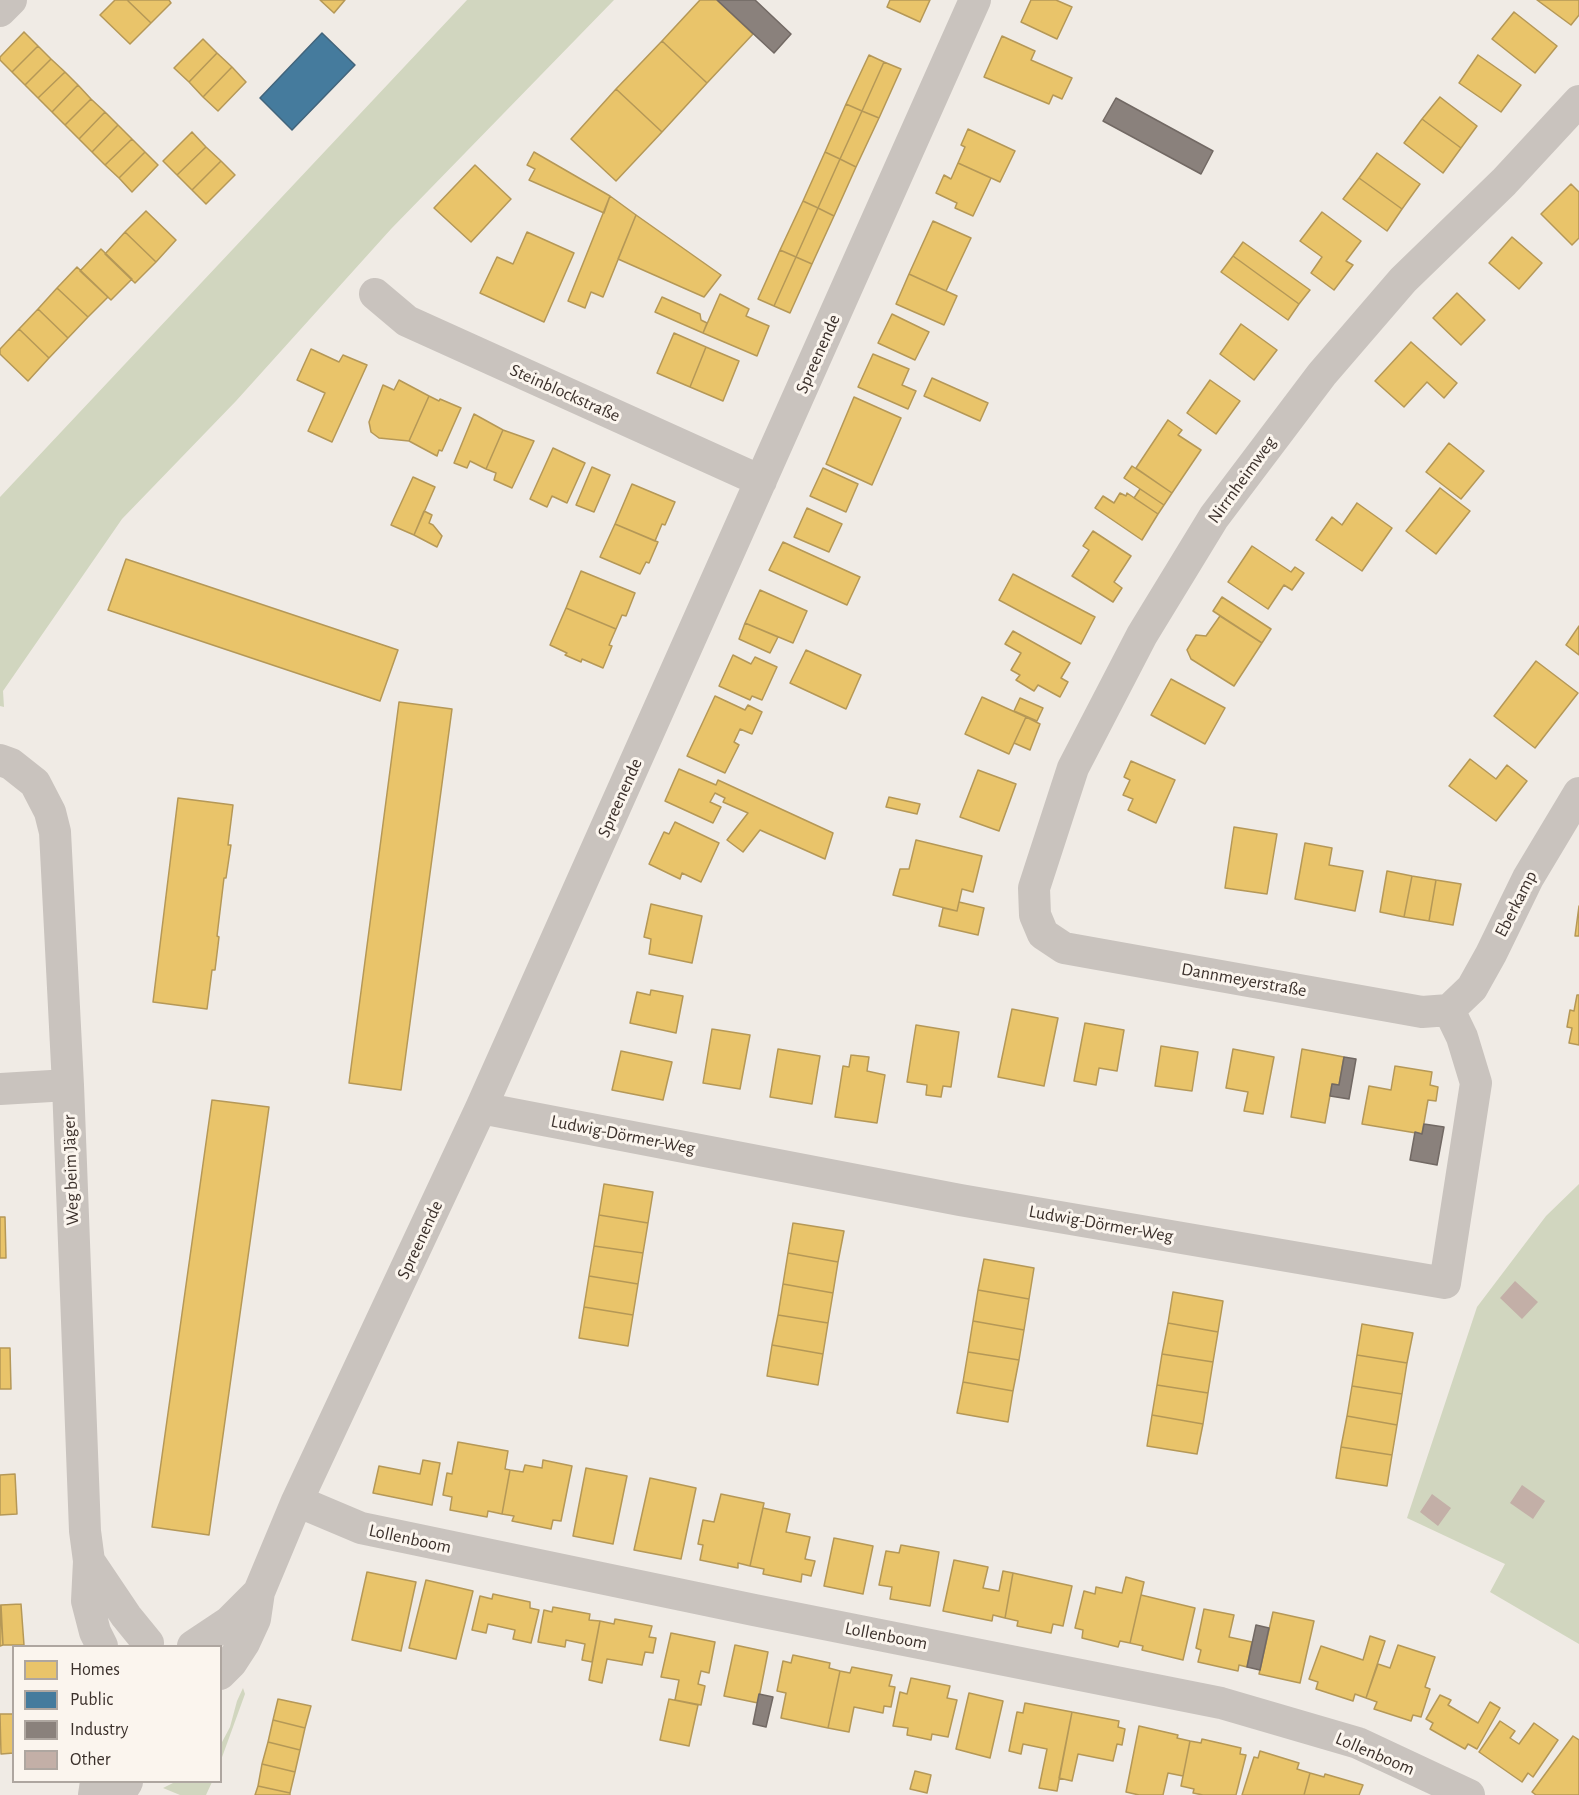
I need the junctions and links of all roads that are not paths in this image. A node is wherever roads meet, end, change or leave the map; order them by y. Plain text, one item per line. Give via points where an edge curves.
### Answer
1 (11, 0) edge
2 (975, 0) edge
3 (0, 11) edge
4 (1579, 101) edge
5 (375, 294) dead end
6 (761, 481) junction
7 (0, 760) edge
8 (1579, 794) edge
9 (1043, 934) joint
10 (1449, 1010) junction
11 (68, 1085) junction
12 (0, 1089) edge
13 (482, 1108) junction
14 (297, 1501) junction
15 (89, 1561) junction
16 (259, 1592) junction
17 (101, 1645) edge
18 (153, 1645) edge
19 (196, 1645) edge
20 (222, 1672) edge
21 (1469, 1795) edge

1 - 3 street
2 - 6 street, Spreenende
4 - 9 street, Nirrnheimweg via 1504,182 1403,280 1322,374 1214,517 1142,635 1073,768 1034,888 1035,915
5 - 6 street, Steinblockstraße via 407,321
6 - 13 street, Spreenende
7 - 11 street, Weg beim Jäger via 36,783 55,832
8 - 10 street, Eberkamp via 1527,878 1472,988
9 - 10 street, Dannmeyerstraße via 1064,948 1422,1012
10 - 13 street, Ludwig-Dörmer-Weg via 1476,1083 1445,1283 960,1200
11 - 12 street
11 - 15 street, Weg beim Jäger
13 - 14 street, Spreenende
14 - 16 street, Spreenende
14 - 21 street, Lollenboom via 361,1528 1221,1703 1358,1743
15 - 17 street, Weg beim Jäger via 87,1601
15 - 18 street, Weg beim Jäger via 126,1616
16 - 19 street, Spreenende via 229,1622
16 - 20 street, Spreenende via 255,1619 244,1643

